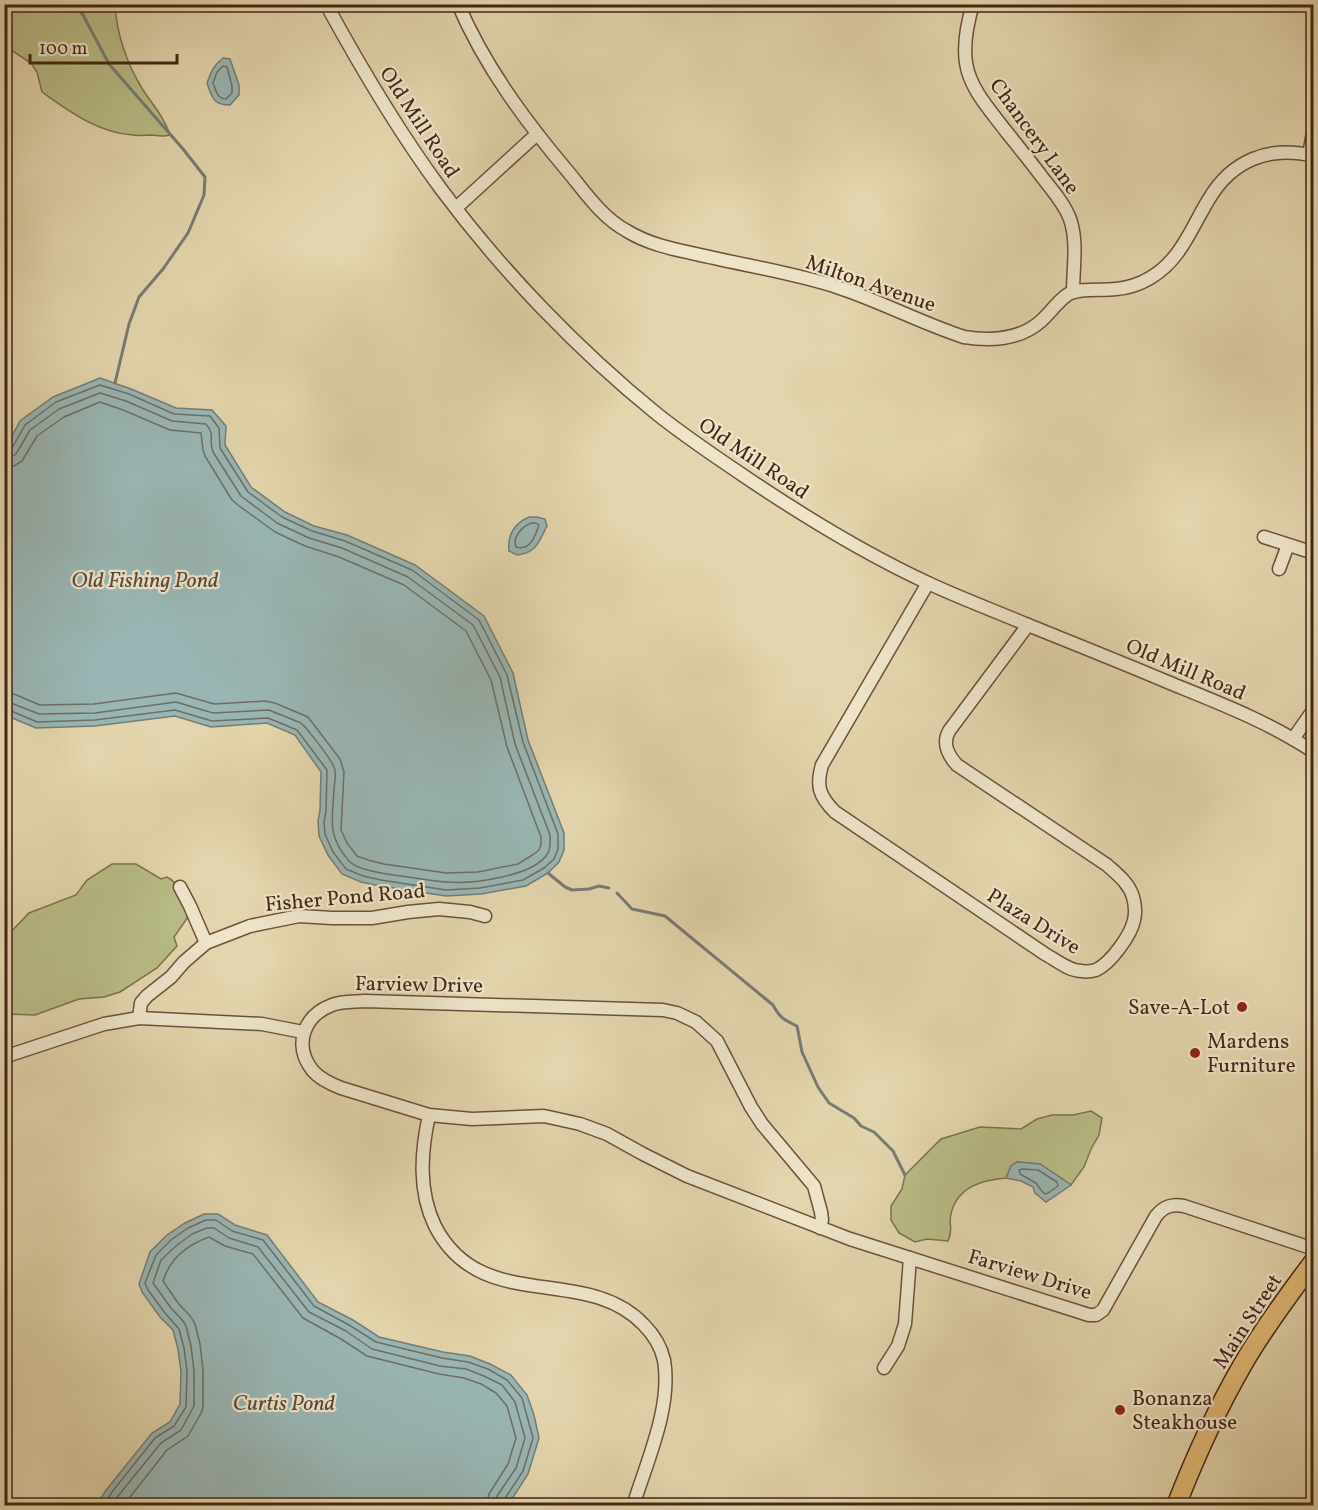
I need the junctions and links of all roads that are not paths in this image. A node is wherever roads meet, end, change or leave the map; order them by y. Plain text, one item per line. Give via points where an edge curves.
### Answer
1 (326, 4) edge
2 (458, 4) edge
3 (973, 4) edge
4 (1314, 127) edge
5 (537, 134) junction
6 (1311, 156) edge
7 (456, 208) junction
8 (1073, 292) junction
9 (1264, 537) dead end
10 (1287, 545) junction
11 (1314, 553) edge
12 (1280, 569) dead end
13 (928, 584) junction
14 (1028, 625) junction
15 (1314, 710) edge
16 (1293, 739) junction
17 (1314, 752) edge
18 (180, 887) dead end
19 (485, 916) dead end
20 (206, 943) junction
21 (140, 1017) junction
22 (303, 1032) junction
23 (4, 1057) edge
24 (429, 1115) junction
25 (820, 1228) junction
26 (1314, 1249) edge
27 (910, 1258) junction
28 (1314, 1261) edge
29 (884, 1368) dead end
30 (633, 1506) edge
31 (1176, 1506) edge

1 - 7 street, Old Mill Road via 387,110
2 - 5 street, Milton Avenue via 498,80
3 - 8 street, Chancery Lane via 965,30 970,78 984,103 1063,205 1074,237
4 - 6 street
5 - 7 street
5 - 8 street, Milton Avenue via 597,207 630,233 668,248 836,287 964,337 986,340 1018,334 1039,323
6 - 8 street via 1279,153 1248,160 1220,184 1174,259 1152,277 1115,290
7 - 13 street, Old Mill Road via 547,312 656,412 793,508
9 - 10 street
10 - 11 street
10 - 12 street
13 - 14 street, Old Mill Road
13 - 14 street, Plaza Drive via 822,765 821,795 835,812 1045,954 1074,969 1092,971 1112,956 1134,922 1135,906 1128,886 1107,866 957,765 946,747 949,731
14 - 16 street, Old Mill Road via 1245,714
15 - 16 street
16 - 17 street, Old Mill Road
18 - 20 street
19 - 20 street, Fisher Pond Road via 439,909 372,918 299,916 250,926
20 - 21 street, Fisher Pond Road via 147,996 141,1003
21 - 22 street via 262,1024
21 - 23 street via 104,1024
22 - 24 street, Farview Drive via 304,1051 313,1070 329,1083
22 - 25 street, Farview Drive via 315,1015 342,1002 663,1010 680,1014 717,1041 762,1124 814,1186 821,1212
24 - 25 street, Farview Drive via 472,1119 544,1116 580,1124 687,1176
24 - 30 street via 423,1156 425,1195 434,1223 457,1255 494,1277 526,1286 592,1295 618,1305 649,1330 660,1348 666,1372 665,1395
25 - 27 street, Farview Drive
26 - 27 street, Farview Drive via 1184,1206 1170,1206 1156,1216 1103,1310 1096,1315
27 - 29 street via 905,1324 898,1346
28 - 31 highway, Main Street via 1243,1364 1206,1435

